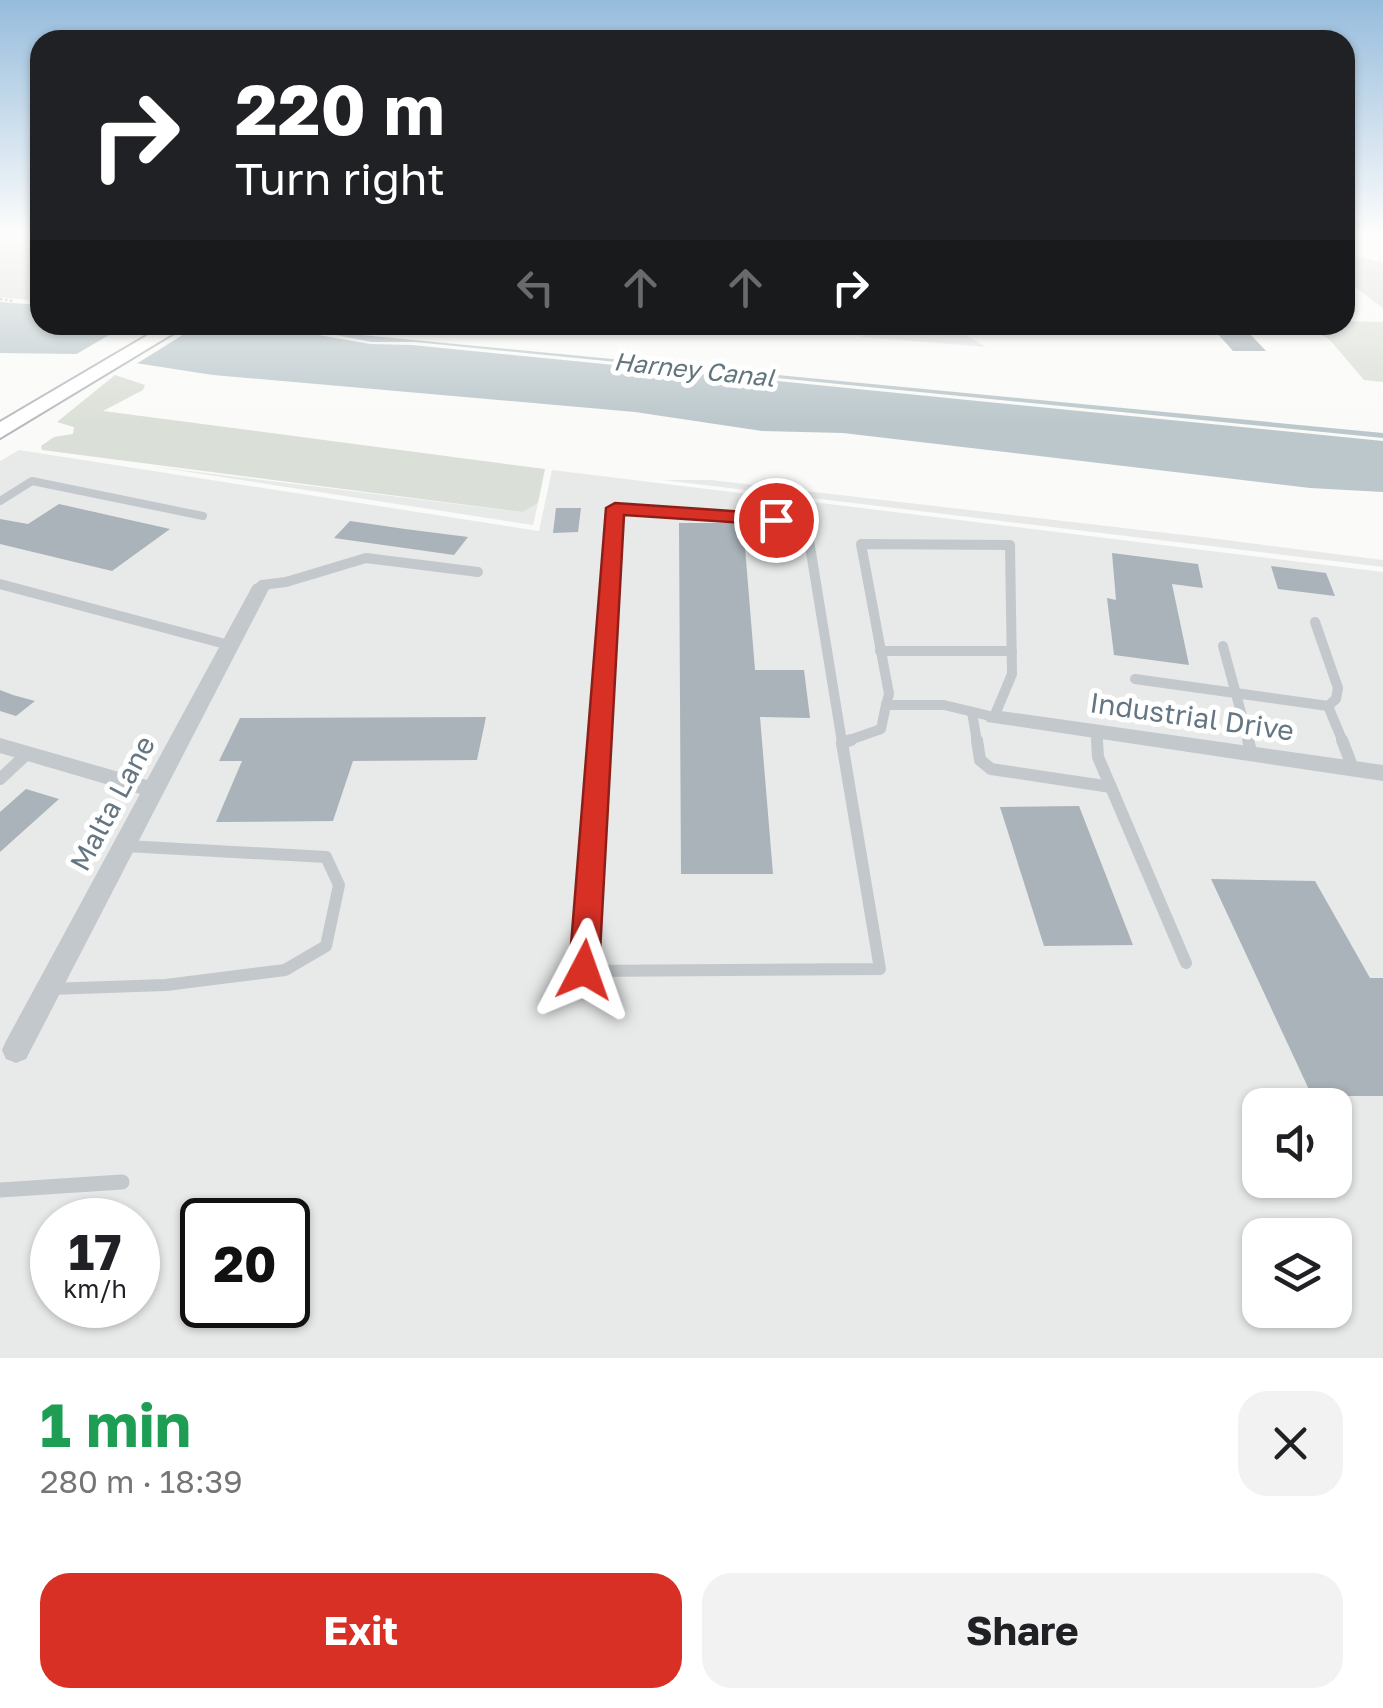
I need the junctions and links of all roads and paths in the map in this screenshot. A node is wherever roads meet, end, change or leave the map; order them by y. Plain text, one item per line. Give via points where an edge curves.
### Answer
1 (0, 300) edge
2 (14, 301) dead end
3 (130, 335) edge
4 (151, 335) edge
5 (162, 335) edge
6 (110, 368) junction
7 (0, 410) edge
8 (0, 431) edge
9 (0, 501) edge
10 (203, 516) dead end
11 (478, 572) dead end
12 (0, 584) edge
13 (262, 585) joint
14 (1315, 622) dead end
15 (229, 645) junction
16 (1223, 646) dead end
17 (880, 650) junction
18 (1012, 651) junction
19 (1134, 679) dead end
20 (1235, 693) junction
21 (886, 705) junction
22 (1328, 706) junction
23 (983, 715) junction
24 (1097, 735) junction
25 (842, 743) junction
26 (0, 745) edge
27 (28, 753) junction
28 (1252, 756) junction
29 (1352, 768) junction
30 (1383, 773) edge
31 (0, 779) edge
32 (1111, 787) junction
33 (152, 790) junction
34 (123, 846) junction
35 (1186, 963) dead end
36 (48, 989) junction
37 (16, 1050) dead end
38 (122, 1182) dead end
39 (0, 1190) edge

1 - 2 path
3 - 7 main road
4 - 6 main road
5 - 6 main road
6 - 8 main road
9 - 10 lane via 32,481
11 - 13 lane via 366,558
12 - 15 lane
13 - 15 street, Malta Lane
14 - 22 lane via 1338,688
15 - 33 street, Malta Lane
16 - 20 lane
17 - 18 lane
17 - 18 lane via 860,544 1010,544
17 - 21 lane
18 - 23 lane via 1012,674
19 - 20 lane
20 - 22 lane
20 - 28 lane
21 - 23 lane via 944,705
21 - 25 lane via 881,729
22 - 29 lane
23 - 24 street, Industrial Drive
23 - 32 lane via 980,760 992,769
24 - 28 street, Industrial Drive
24 - 32 lane
25 - 25 lane via 880,969 584,970 615,508 806,524
26 - 27 street
27 - 31 lane
27 - 33 street
28 - 29 street, Industrial Drive
29 - 30 street, Industrial Drive
32 - 35 lane
33 - 34 street, Malta Lane
34 - 36 street, Malta Lane
34 - 36 lane via 326,858 338,885 326,946 285,970 166,985
36 - 37 street, Malta Lane
38 - 39 lane

